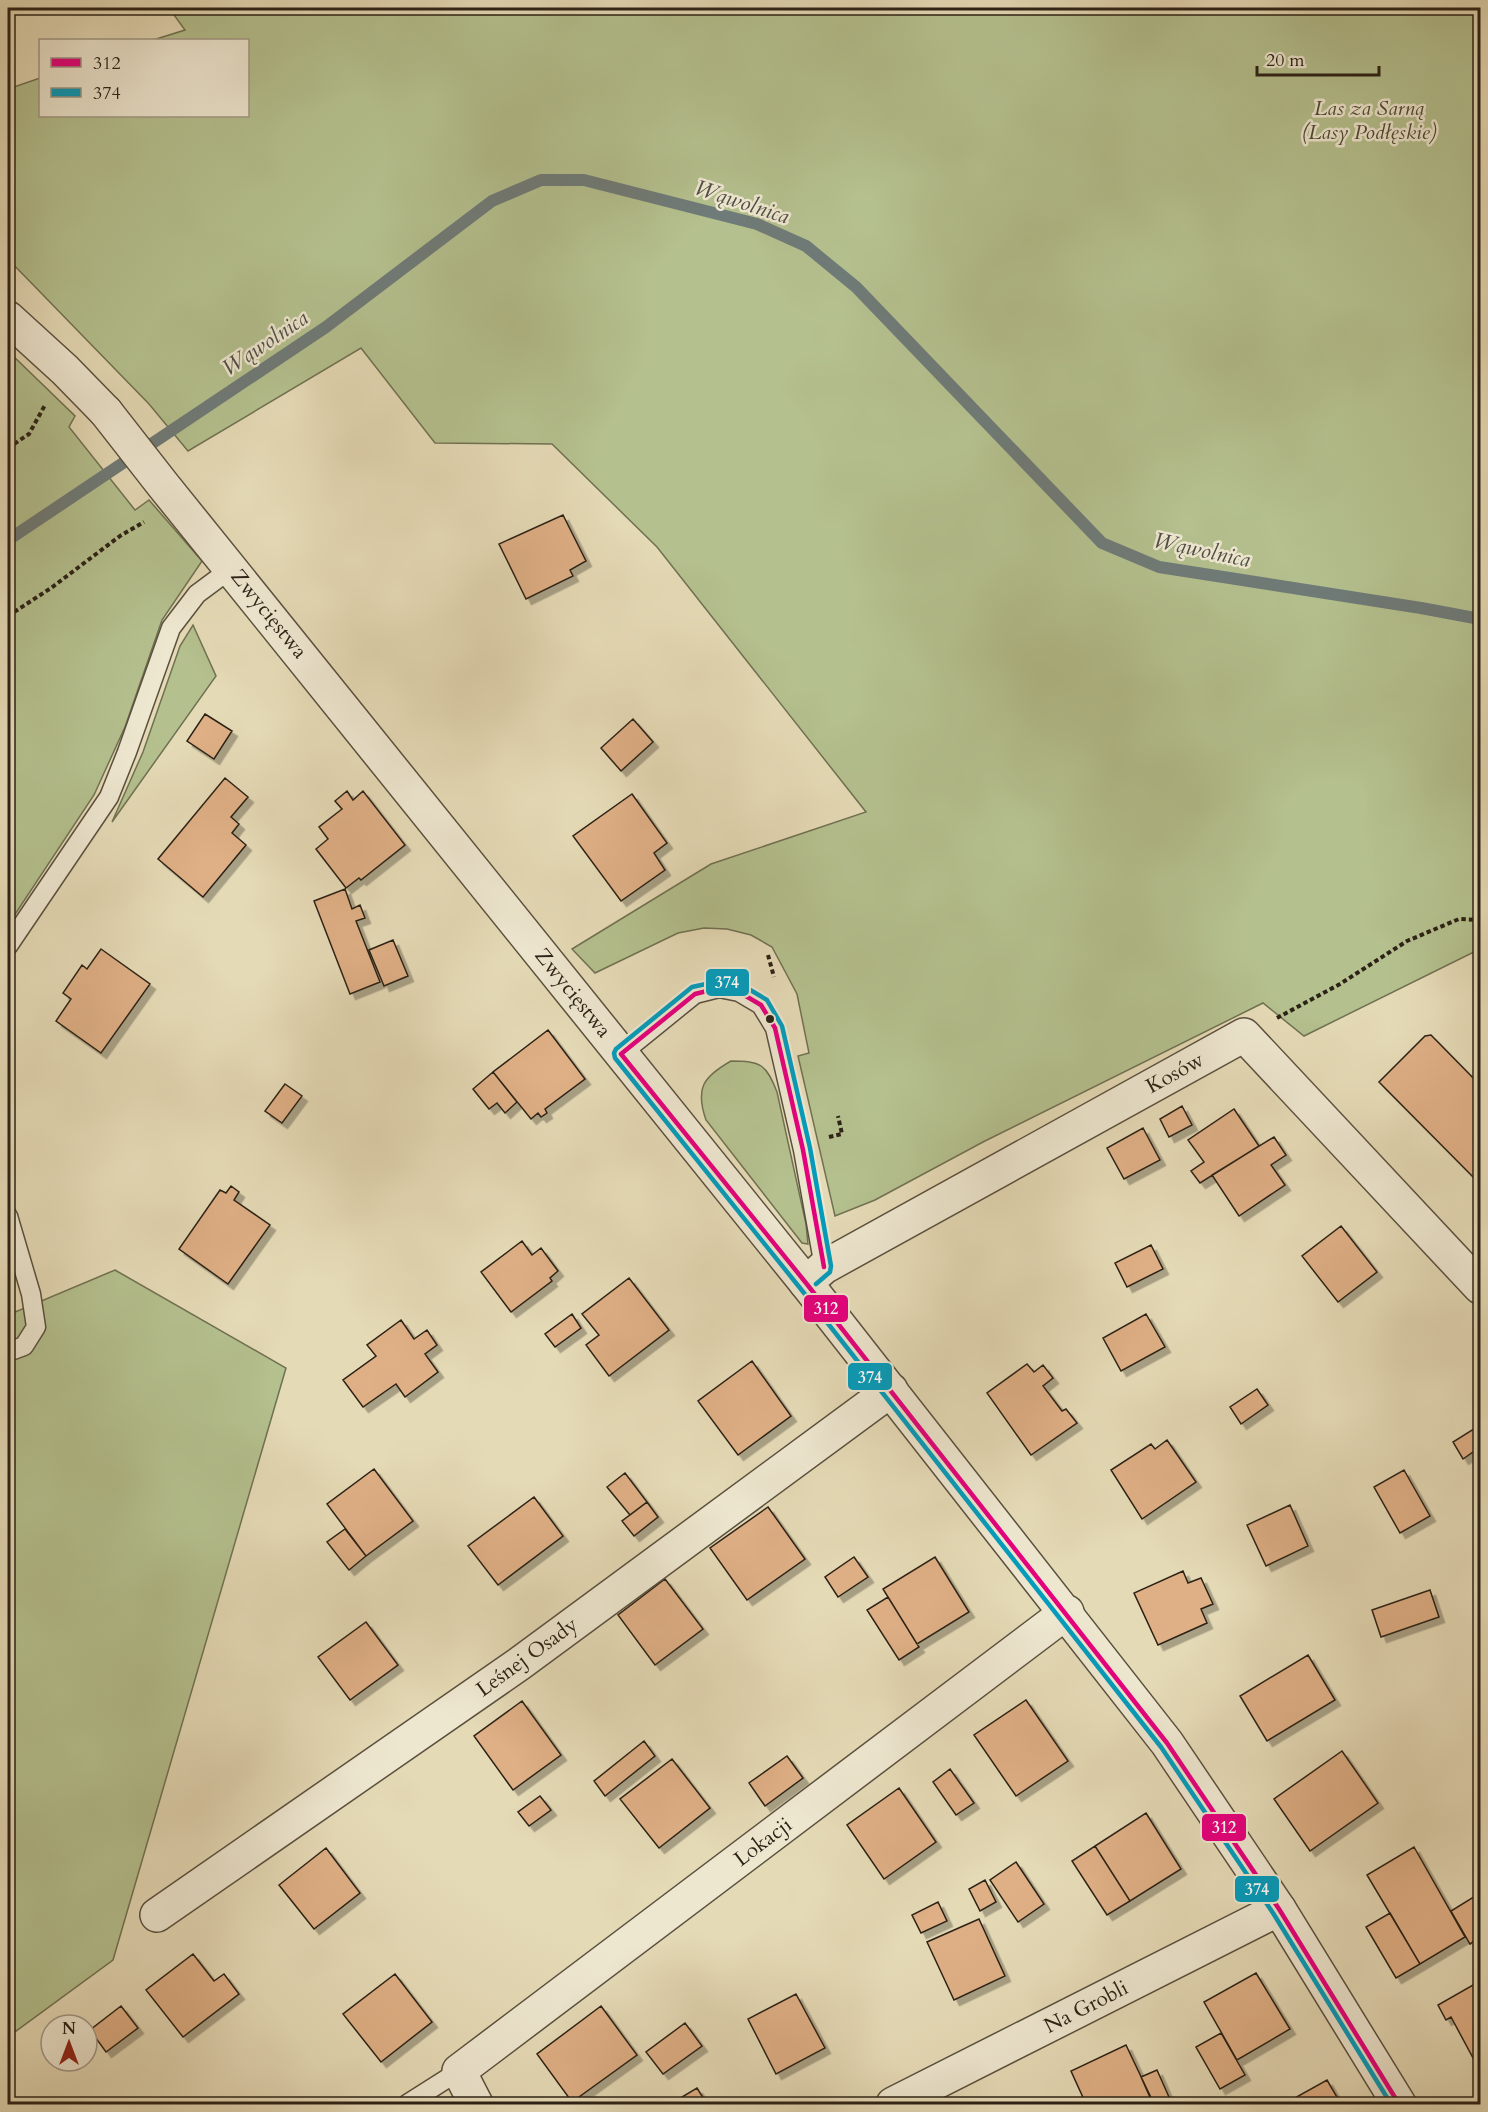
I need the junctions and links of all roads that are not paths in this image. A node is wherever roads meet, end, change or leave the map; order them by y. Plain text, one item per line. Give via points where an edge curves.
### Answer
1 (8, 318) edge
2 (232, 568) junction
3 (8, 946) edge
4 (621, 1054) junction
5 (8, 1216) edge
6 (815, 1275) junction
7 (1480, 1287) edge
8 (8, 1352) edge
9 (891, 1390) junction
10 (1067, 1612) junction
11 (1279, 1909) junction
12 (157, 1915) dead end
13 (459, 2071) junction
14 (407, 2104) edge
15 (476, 2104) edge
16 (893, 2104) edge
17 (1399, 2104) edge

1 - 2 street, Zwycięstwa via 106,412
2 - 3 lane via 196,594 171,627 109,797
2 - 4 street, Zwycięstwa
4 - 6 street, Zwycięstwa
4 - 6 lane via 695,994 718,988 739,992 761,1005 775,1028 803,1150
5 - 8 lane via 31,1294 36,1327 24,1346
6 - 7 street, Kosów via 1244,1035
6 - 9 street, Zwycięstwa
9 - 10 street, Zwycięstwa
9 - 12 street, Leśnej Osady via 519,1664
10 - 11 street, Zwycięstwa via 1167,1743
10 - 13 street, Lokacji
11 - 16 street, Na Grobli
11 - 17 street, Zwycięstwa
13 - 14 lane
13 - 15 street

